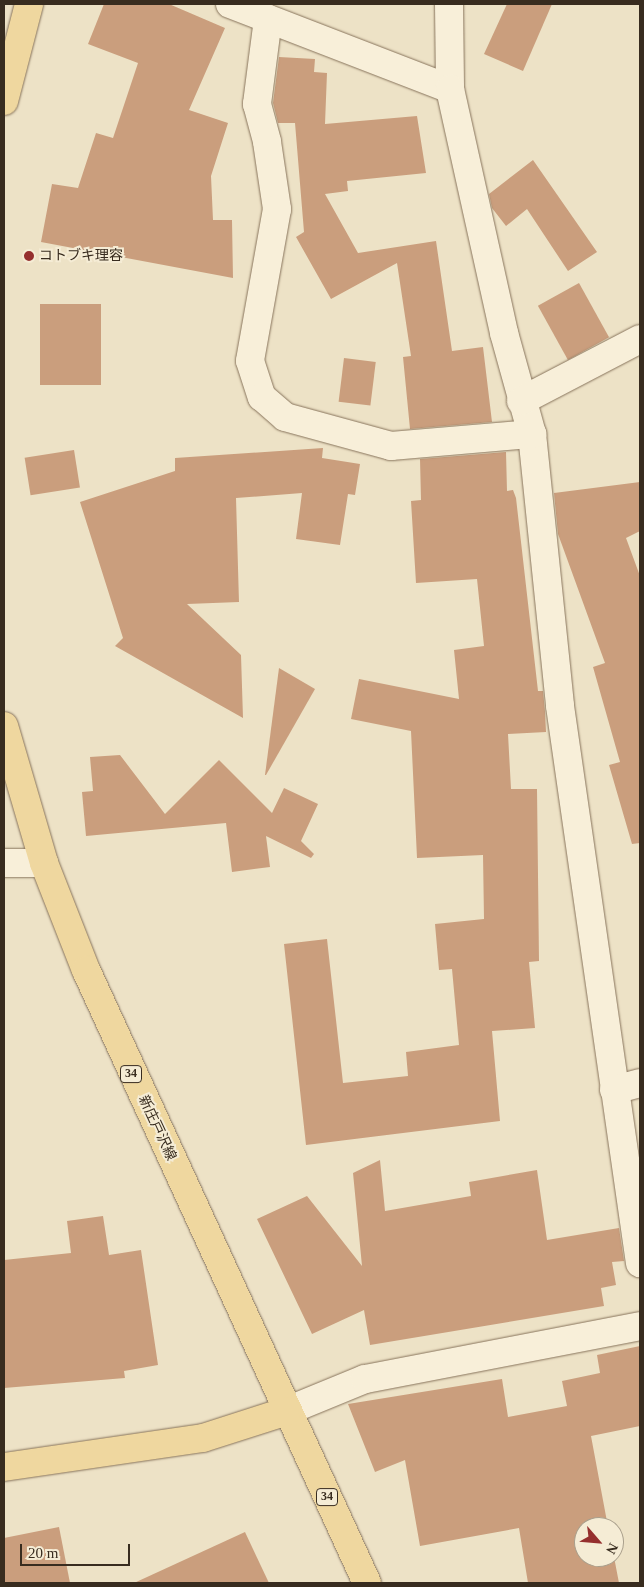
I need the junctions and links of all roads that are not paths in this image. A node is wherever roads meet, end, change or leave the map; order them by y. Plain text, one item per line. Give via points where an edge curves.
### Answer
1 (29, 4) edge
2 (230, 4) edge
3 (449, 4) edge
4 (268, 19) junction
5 (450, 89) junction
6 (4, 101) edge
7 (640, 339) edge
8 (521, 401) junction
9 (532, 434) junction
10 (4, 726) edge
11 (4, 863) edge
12 (44, 863) junction
13 (640, 1083) edge
14 (614, 1090) junction
15 (640, 1263) edge
16 (640, 1326) edge
17 (288, 1411) junction
18 (4, 1467) edge
19 (366, 1583) edge

1 - 6 main road
2 - 4 street
3 - 5 street
4 - 5 street
4 - 9 street via 257,104 267,142 277,209 250,361 262,398 285,417 391,446
5 - 8 street
7 - 8 street
8 - 9 street
9 - 14 street via 560,706
10 - 12 main road, 新庄戸沢線 / 34
11 - 12 street
12 - 17 main road, 新庄戸沢線 / 34 via 131,1073
13 - 14 street
14 - 15 street
16 - 17 street via 365,1379
17 - 18 main road via 203,1438
17 - 19 main road, 新庄戸沢線 / 34

